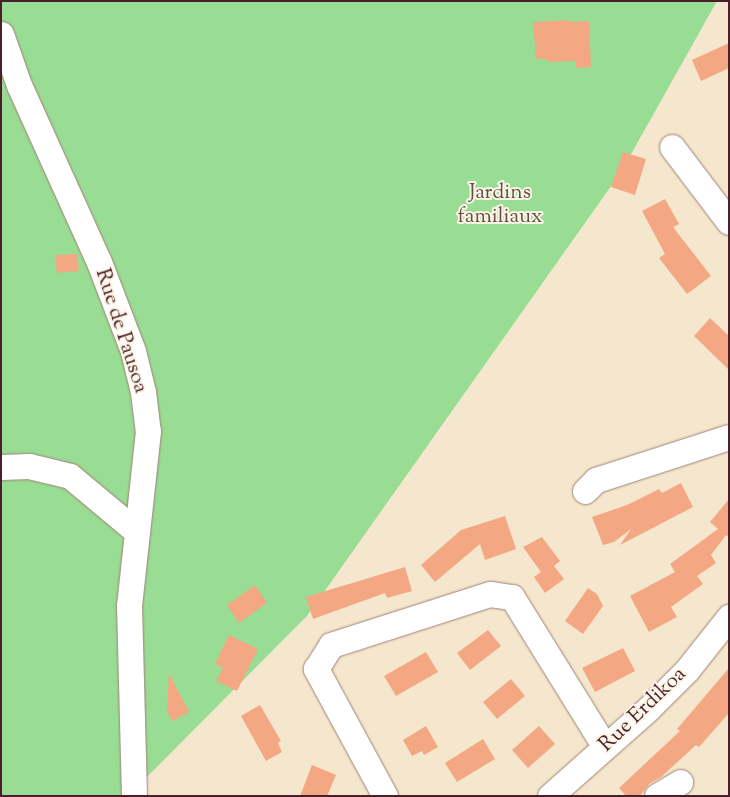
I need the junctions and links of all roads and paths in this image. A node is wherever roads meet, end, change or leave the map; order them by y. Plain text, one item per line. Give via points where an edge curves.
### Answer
1 (1, 34) edge
2 (672, 147) dead end
3 (729, 222) edge
4 (729, 437) edge
5 (1, 467) edge
6 (585, 490) dead end
7 (136, 531) junction
8 (729, 617) edge
9 (605, 747) junction
10 (680, 782) dead end
11 (134, 796) edge
12 (385, 796) edge
13 (550, 796) edge
14 (657, 796) edge

1 - 7 street, Rue de Pausoa via 19,85 99,262 133,351 148,432
2 - 3 street
4 - 6 street via 596,480
5 - 7 street via 29,466 70,476
7 - 11 street, Rue de Pausoa via 129,605
8 - 9 street, Rue Erdikoa via 687,670
9 - 12 street via 512,597 490,594 331,646 316,669
9 - 13 street, Rue Erdikoa
10 - 14 street

